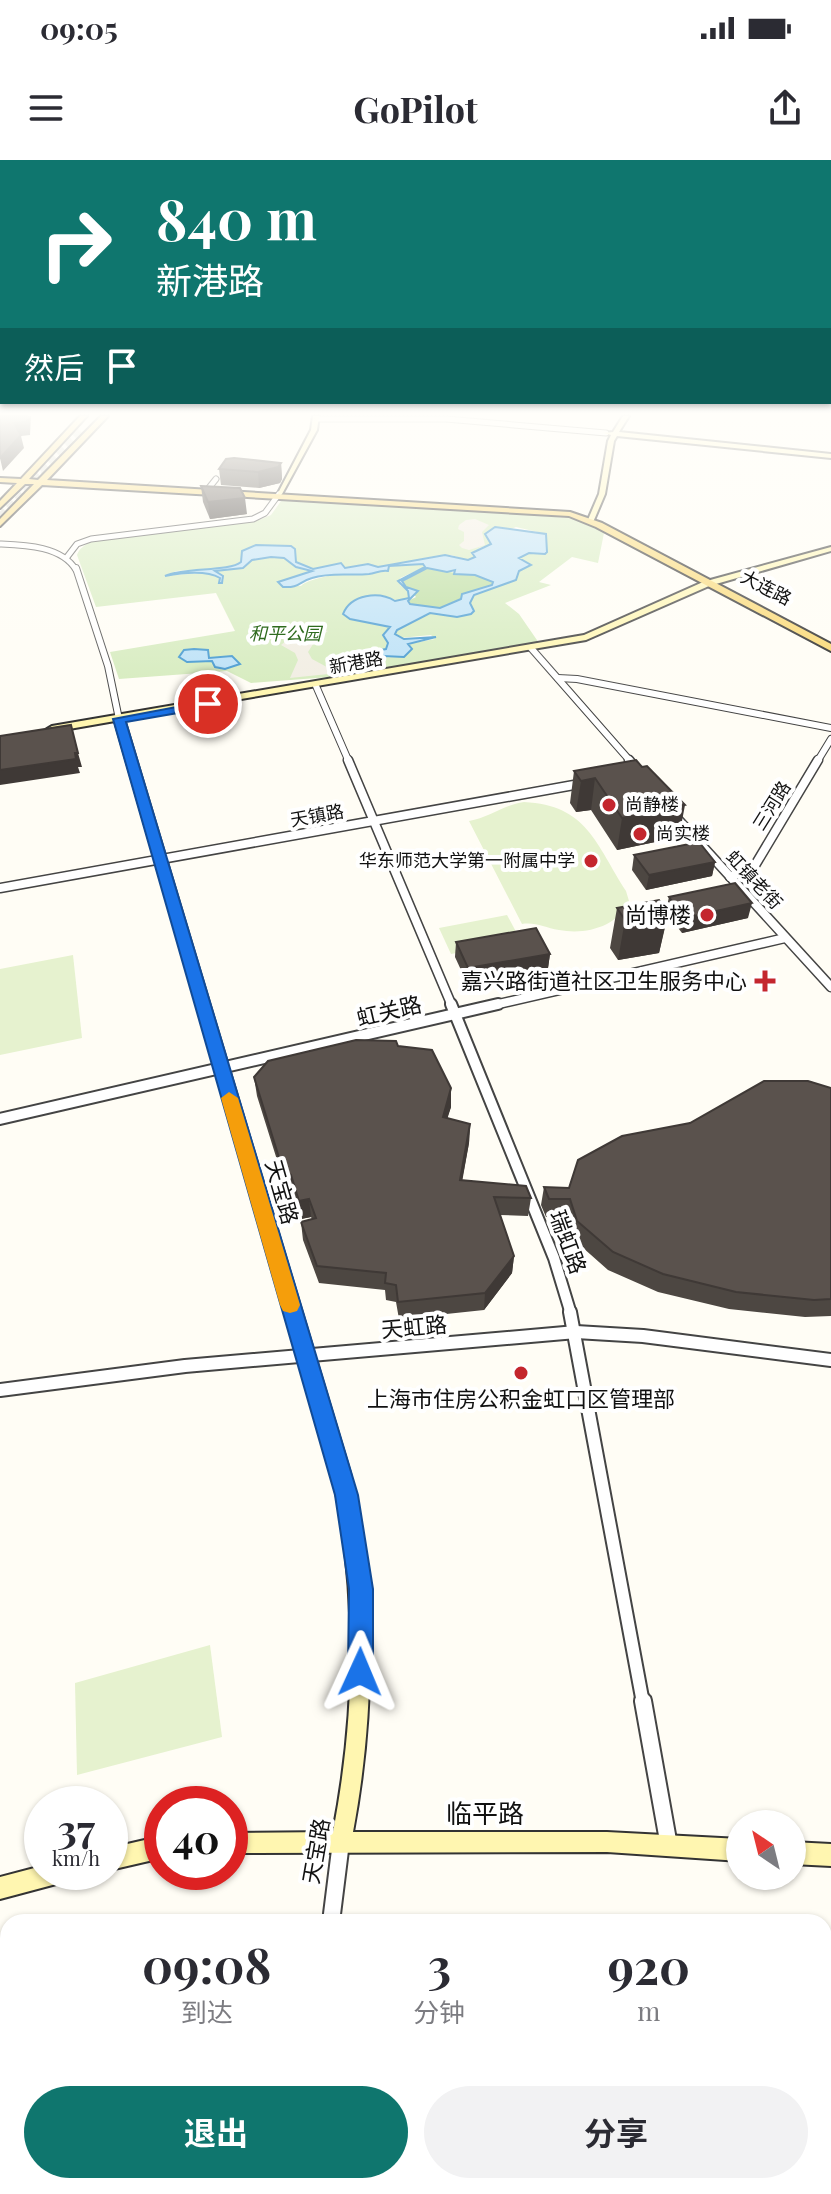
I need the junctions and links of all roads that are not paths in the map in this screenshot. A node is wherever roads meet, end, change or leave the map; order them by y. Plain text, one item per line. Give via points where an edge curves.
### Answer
1 (267, 511) edge
2 (533, 511) edge
3 (591, 511) edge
4 (594, 511) edge
5 (591, 517) junction
6 (0, 544) edge
7 (831, 549) edge
8 (67, 557) junction
9 (719, 581) junction
10 (706, 584) junction
11 (831, 639) edge
12 (531, 648) junction
13 (831, 648) edge
14 (558, 678) junction
15 (316, 686) junction
16 (119, 719) junction
17 (831, 728) edge
18 (45, 730) edge
19 (831, 739) edge
20 (625, 777) edge
21 (595, 781) edge
22 (670, 810) edge
23 (375, 822) junction
24 (159, 860) junction
25 (730, 877) junction
26 (0, 888) edge
27 (785, 938) junction
28 (831, 987) edge
29 (456, 1014) junction
30 (220, 1069) junction
31 (0, 1119) edge
32 (576, 1332) junction
33 (305, 1357) junction
34 (831, 1360) edge
35 (0, 1390) edge
36 (341, 1842) junction
37 (248, 1843) edge
38 (669, 1846) junction
39 (726, 1849) edge
40 (806, 1854) edge
41 (831, 1855) edge
42 (24, 1882) edge
43 (0, 1888) edge
44 (332, 1914) edge

1 - 8 street via 253,519 91,539 77,544
2 - 5 main road, 大连路
3 - 5 street
4 - 5 street
5 - 9 main road, 大连路
5 - 10 main road, 大连路
6 - 8 street
7 - 9 street, 新港路
8 - 16 street, 天宝路 via 89,603
9 - 10 street, 新港路
9 - 11 main road, 大连路
10 - 12 street, 新港路 via 601,632
10 - 13 main road, 大连路
12 - 14 street
12 - 15 street, 新港路
14 - 17 street
14 - 20 street via 637,766 639,774
15 - 16 street, 新港路
15 - 23 street, 瑞虹路
16 - 18 street, 新港路
16 - 24 street, 天宝路
19 - 25 street, 三河路 via 754,867
21 - 23 street, 天镇路
22 - 25 street, 虹镇老街
23 - 24 street, 天镇路
23 - 29 street, 瑞虹路
24 - 26 street, 天镇路
24 - 30 street, 天宝路
25 - 27 street, 虹镇老街
27 - 28 street, 虹镇老街
27 - 29 street, 虹关路
29 - 30 street, 虹关路
29 - 32 street, 瑞虹路 via 554,1258
30 - 31 street, 虹关路
30 - 33 street, 天宝路
32 - 33 street, 天虹路
32 - 34 street, 天虹路
32 - 38 street, 瑞虹路
33 - 35 street, 天虹路
33 - 36 street, 天宝路 via 347,1495 361,1589 360,1672
36 - 37 street, 临平路
36 - 38 street, 临平路
36 - 44 street, 天宝路
38 - 39 street, 临平路
40 - 41 street
42 - 43 street

